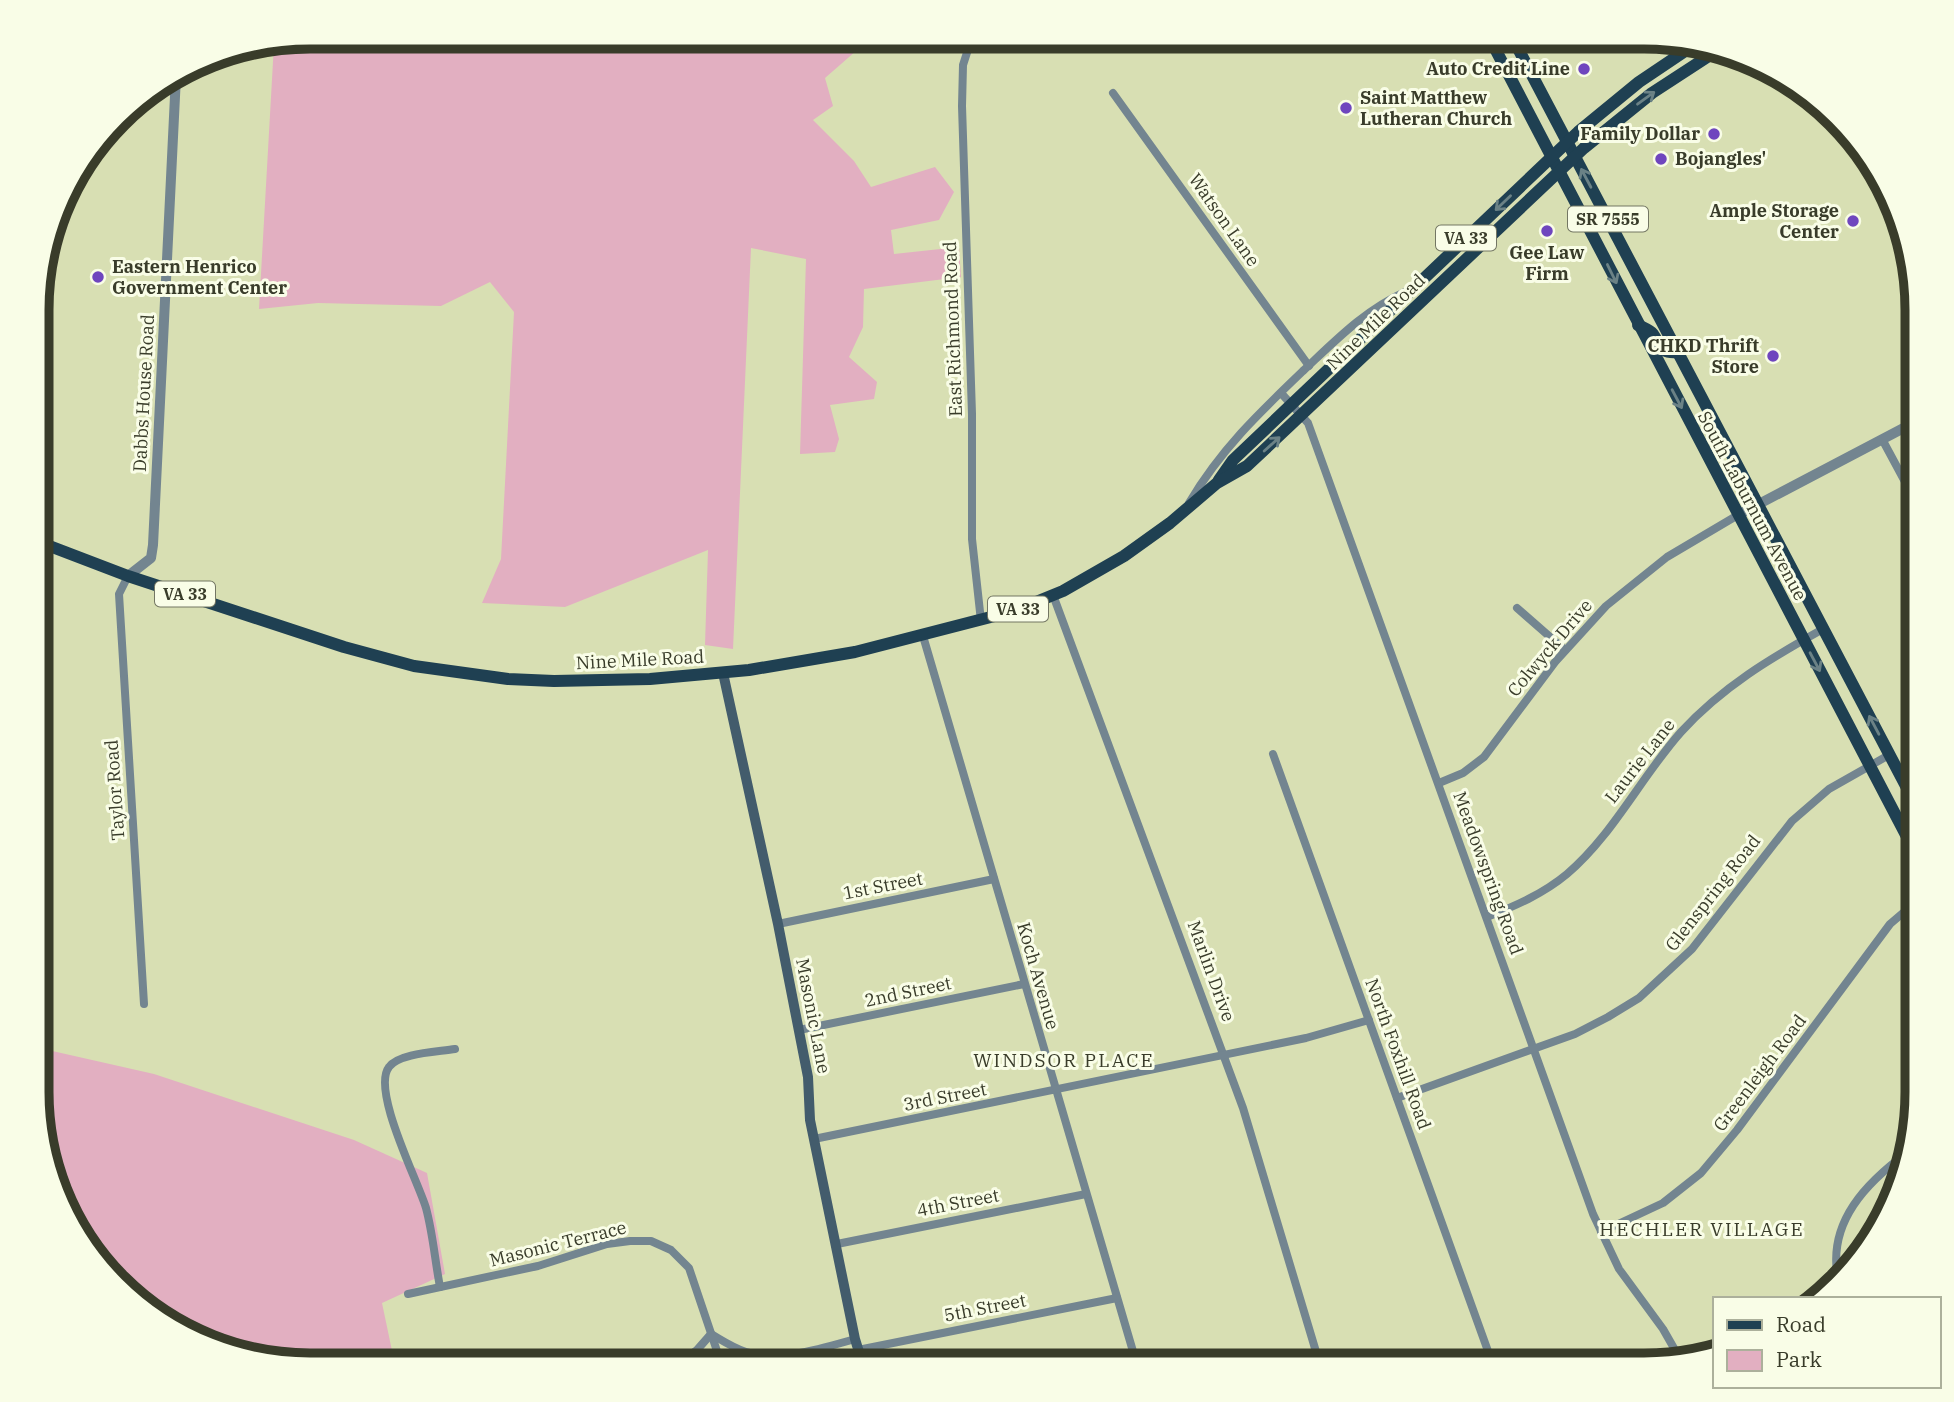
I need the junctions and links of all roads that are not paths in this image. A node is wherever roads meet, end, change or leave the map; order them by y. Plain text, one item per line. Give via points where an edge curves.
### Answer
1 (968, 49) edge
2 (1495, 49) edge
3 (1518, 49) edge
4 (1684, 52) edge
5 (1708, 57) edge
6 (175, 86) edge
7 (1113, 93) dead end
8 (1567, 142) junction
9 (1552, 156) junction
10 (1575, 157) junction
11 (1560, 170) junction
12 (1414, 288) junction
13 (1638, 325) junction
14 (1678, 352) junction
15 (1309, 366) junction
16 (1281, 393) junction
17 (1292, 404) junction
18 (1303, 415) junction
19 (1905, 427) edge
20 (1882, 439) junction
21 (1905, 482) edge
22 (1217, 483) junction
23 (1758, 504) junction
24 (1185, 510) junction
25 (1738, 515) junction
26 (49, 546) edge
27 (128, 576) junction
28 (1053, 595) junction
29 (1517, 608) dead end
30 (981, 621) junction
31 (1823, 629) junction
32 (923, 636) junction
33 (1803, 640) junction
34 (1565, 650) junction
35 (723, 673) junction
36 (1273, 754) dead end
37 (1889, 755) junction
38 (1869, 766) junction
39 (1439, 783) junction
40 (1905, 785) edge
41 (1905, 834) edge
42 (994, 879) junction
43 (1905, 911) edge
44 (1487, 917) junction
45 (778, 923) junction
46 (1024, 984) junction
47 (144, 1004) dead end
48 (1369, 1020) junction
49 (799, 1030) junction
50 (455, 1049) dead end
51 (1534, 1050) junction
52 (1224, 1054) junction
53 (1056, 1090) junction
54 (1397, 1098) junction
55 (814, 1139) junction
56 (1895, 1163) edge
57 (1086, 1194) junction
58 (1601, 1233) junction
59 (837, 1244) junction
60 (1837, 1268) edge
61 (440, 1287) junction
62 (408, 1294) dead end
63 (1117, 1298) junction
64 (711, 1334) junction
65 (857, 1344) junction
66 (1675, 1351) edge
67 (693, 1353) edge
68 (719, 1353) edge
69 (753, 1353) edge
70 (792, 1353) edge
71 (860, 1353) edge
72 (1133, 1353) edge
73 (1316, 1353) edge
74 (1489, 1353) edge

1 - 30 street, East Richmond Road via 962,106 972,538
2 - 9 main road, South Laburnum Avenue
3 - 8 main road, South Laburnum Avenue
4 - 8 main road, Nine Mile Road / VA 33 via 1622,95
10 -> 5 main road, Nine Mile Road / VA 33 via 1637,104
6 - 27 street, Dabbs House Road via 153,545 150,558
7 - 15 street, Watson Lane
8 - 9 main road, Nine Mile Road / VA 33
8 - 10 main road, South Laburnum Avenue
9 - 11 main road, South Laburnum Avenue
9 -> 12 main road, Nine Mile Road / VA 33
10 - 11 main road, Nine Mile Road / VA 33
14 -> 10 main road, South Laburnum Avenue / SR 7555
11 -> 13 main road, South Laburnum Avenue
11 - 18 main road, Nine Mile Road / VA 33
12 - 15 street via 1369,312
12 - 17 main road, Nine Mile Road / VA 33
13 - 14 main road via 1651,331 1660,348
13 -> 25 main road, South Laburnum Avenue
14 - 23 main road, South Laburnum Avenue
15 - 16 street
16 - 17 street, Meadowspring Road
16 - 24 street via 1216,459
17 - 18 street, Meadowspring Road
17 - 22 main road, Nine Mile Road / VA 33 via 1233,460
22 -> 18 main road, Nine Mile Road / VA 33 via 1247,466
18 - 39 street, Meadowspring Road
19 - 20 street, Colwyck Drive
20 - 21 street
20 - 23 street, Colwyck Drive
22 - 24 main road, Nine Mile Road / VA 33
23 - 25 street, Colwyck Drive
23 - 31 main road, South Laburnum Avenue
24 - 28 main road, Nine Mile Road / VA 33 via 1124,556
25 - 33 main road, South Laburnum Avenue
25 - 34 street, Colwyck Drive via 1640,577
26 - 27 main road, Nine Mile Road / VA 33
27 - 35 main road, Nine Mile Road / VA 33 via 414,666 544,681 623,681
27 - 47 street, Taylor Road via 119,594
28 - 30 main road, Nine Mile Road / VA 33
28 - 52 street, Marlin Drive
29 - 34 street
30 - 32 main road, Nine Mile Road / VA 33
31 - 33 street, Laurie Lane
37 -> 31 main road, South Laburnum Avenue
32 - 35 main road, Nine Mile Road / VA 33
32 - 42 street, Koch Avenue
33 -> 38 main road, South Laburnum Avenue
33 - 44 street, Laurie Lane via 1743,676 1690,722 1570,872 1535,896
34 - 39 street, Colwyck Drive via 1483,757 1463,773
35 - 45 main road, Masonic Lane
36 - 48 street, North Foxhill Road
37 - 38 street, Glenspring Road
37 - 40 main road, South Laburnum Avenue
38 - 41 main road, South Laburnum Avenue
38 - 51 street, Glenspring Road via 1829,789 1792,821 1701,939 1655,985 1592,1026
39 - 44 street, Meadowspring Road
42 - 45 street, 1st Street
42 - 46 street, Koch Avenue
43 - 58 street, Greenleigh Road via 1890,924 1701,1172 1663,1203
44 - 51 street, Meadowspring Road
45 - 49 main road, Masonic Lane
46 - 49 street, 2nd Street
46 - 53 street, Koch Avenue
48 - 52 street, 3rd Street
48 - 54 street, North Foxhill Road
49 - 55 main road, Masonic Lane
50 - 61 street via 397,1060 384,1078 391,1115 425,1208
51 - 54 street, Glenspring Road
51 - 58 street, Meadowspring Road
52 - 53 street, 3rd Street
52 - 73 street, Marlin Drive
53 - 55 street, 3rd Street
53 - 57 street, Koch Avenue
54 - 74 street, North Foxhill Road
55 - 59 main road, Masonic Lane
56 - 60 street via 1850,1209 1838,1238
57 - 59 street, 4th Street
57 - 63 street, Koch Avenue
58 - 66 street, Meadowspring Road via 1619,1269
59 - 65 main road, Masonic Lane
61 - 62 street, Masonic Terrace
61 - 64 street, Masonic Terrace via 538,1266 607,1244 651,1241 671,1250 689,1268
63 - 65 street, 5th Street
63 - 72 street, Koch Avenue
64 - 67 street
64 - 68 street, Masonic Terrace
64 - 69 street
65 - 70 street
65 - 71 main road, Masonic Lane

